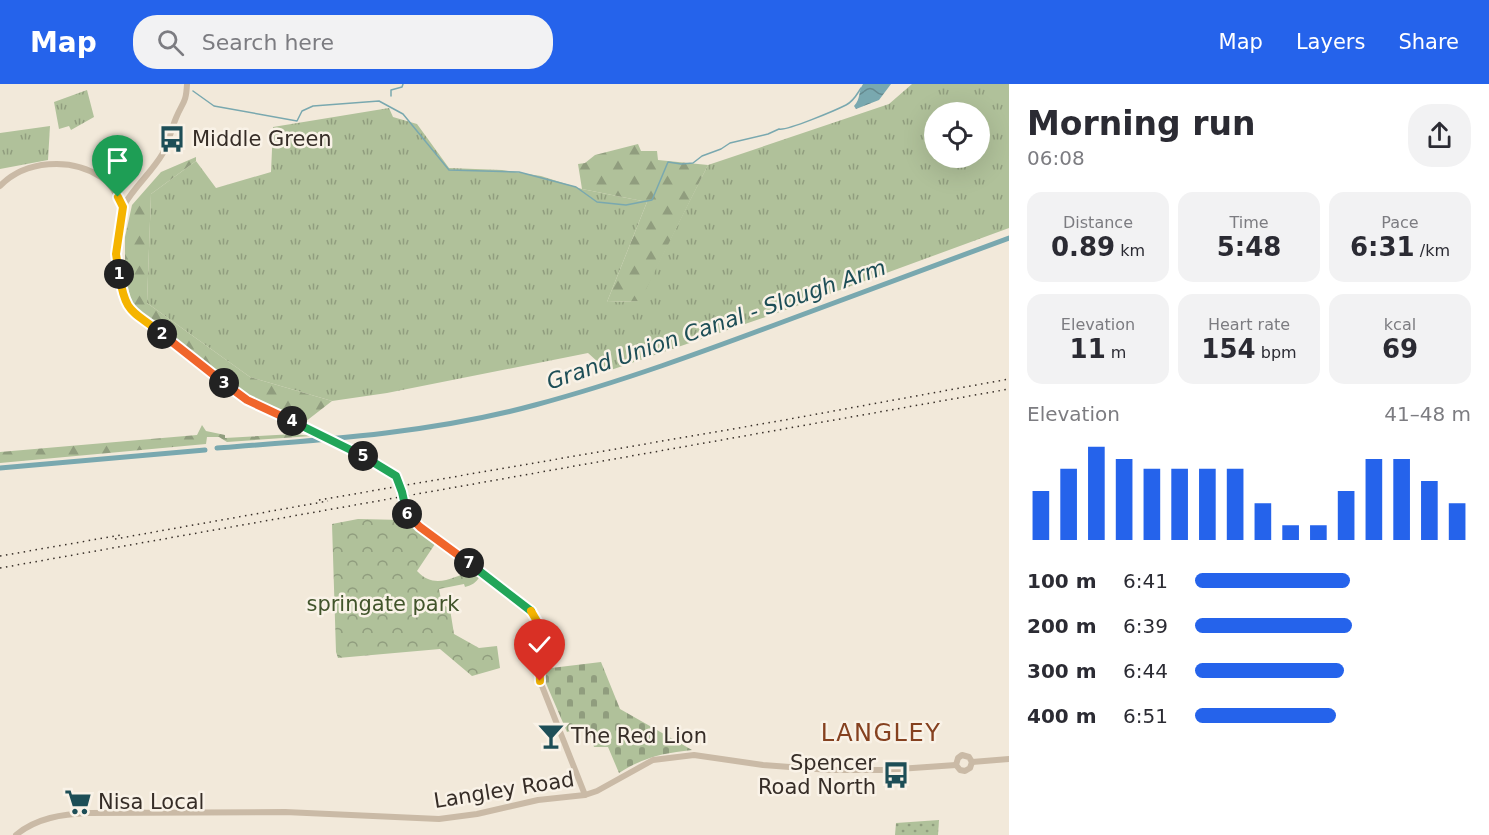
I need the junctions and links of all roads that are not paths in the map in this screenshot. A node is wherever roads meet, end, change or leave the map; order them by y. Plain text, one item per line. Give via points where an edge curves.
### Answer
1 (187, 84) edge
2 (0, 186) edge
3 (123, 207) junction
4 (1009, 759) edge
5 (972, 762) junction
6 (956, 765) junction
7 (585, 795) junction
8 (16, 835) edge

1 - 3 street via 186,101 164,151
2 - 3 street via 44,164 78,167 102,178
3 - 7 street, bridge via 116,254 129,309 238,394 396,476 407,514 531,611 538,623 540,681
4 - 5 street
5 - 6 street via 967,771
5 - 6 street via 963,755
6 - 7 street, Langley Road via 884,771 830,770 694,755 653,760
7 - 8 street, Langley Road via 439,819 285,812 69,814 39,821

